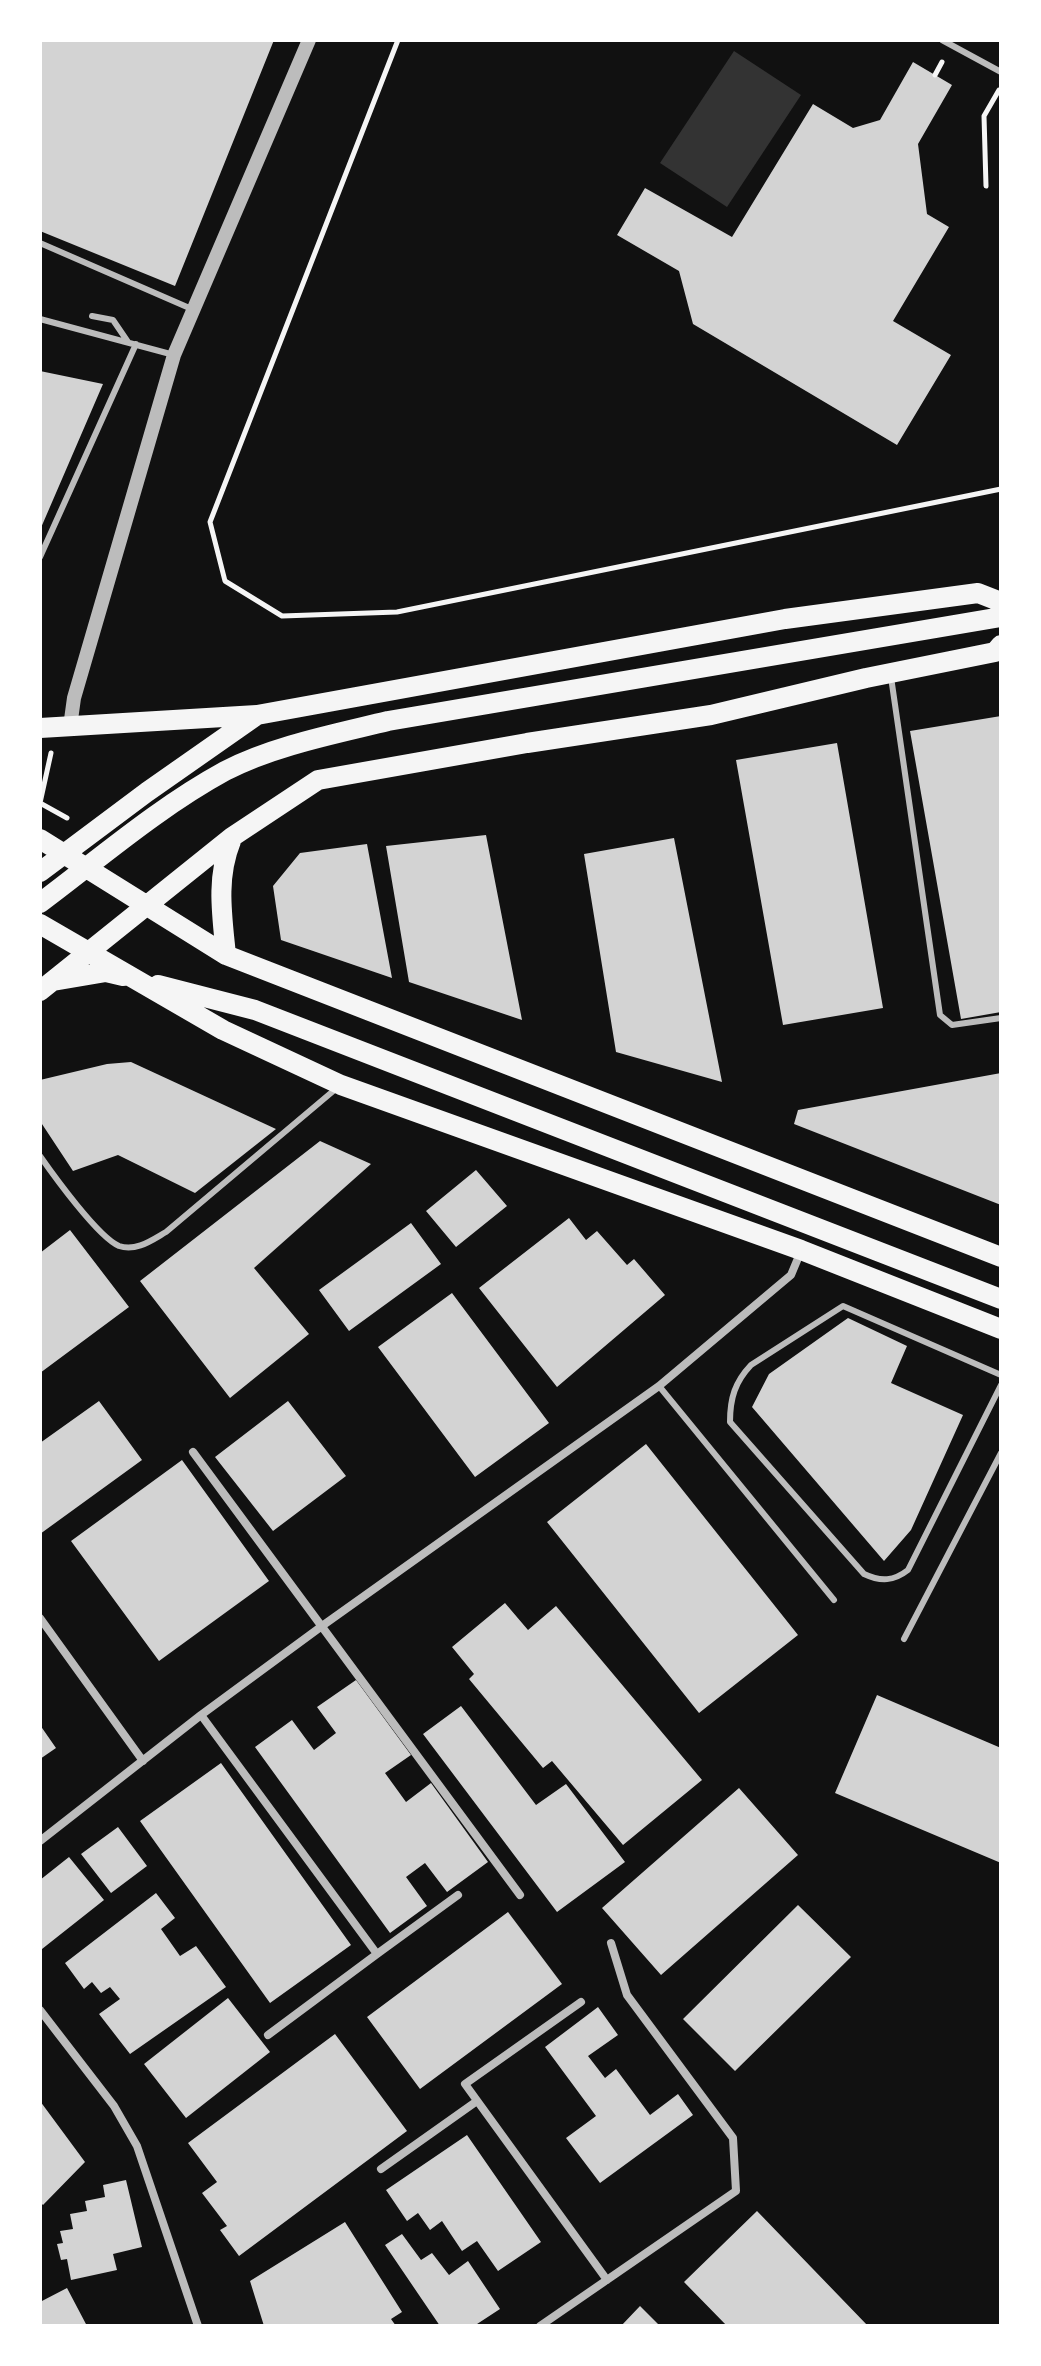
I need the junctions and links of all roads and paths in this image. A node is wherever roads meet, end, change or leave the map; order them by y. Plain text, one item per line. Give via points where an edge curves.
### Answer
1 (309, 40) edge
2 (398, 40) edge
3 (942, 40) edge
4 (1001, 72) edge
5 (1001, 86) edge
6 (986, 186) dead end
7 (40, 243) edge
8 (194, 310) junction
9 (92, 316) dead end
10 (40, 319) edge
11 (128, 342) junction
12 (136, 344) junction
13 (174, 355) junction
14 (1001, 489) edge
15 (40, 557) edge
16 (1001, 602) edge
17 (1001, 617) edge
18 (1001, 645) edge
19 (890, 673) junction
20 (257, 715) junction
21 (70, 727) junction
22 (40, 728) edge
23 (52, 748) dead end
24 (40, 803) edge
25 (232, 837) junction
26 (40, 839) edge
27 (63, 854) junction
28 (40, 872) edge
29 (40, 903) edge
30 (148, 907) junction
31 (40, 924) edge
32 (89, 951) junction
33 (226, 955) junction
34 (40, 984) edge
35 (40, 991) edge
36 (1001, 1018) edge
37 (341, 1085) junction
38 (40, 1156) edge
39 (801, 1250) junction
40 (1001, 1257) edge
41 (1001, 1299) edge
42 (1001, 1329) edge
43 (1001, 1375) edge
44 (1001, 1385) edge
45 (659, 1386) junction
46 (193, 1452) dead end
47 (1001, 1453) edge
48 (834, 1600) dead end
49 (40, 1618) edge
50 (322, 1626) junction
51 (904, 1639) dead end
52 (201, 1715) junction
53 (143, 1761) junction
54 (40, 1841) edge
55 (458, 1895) dead end
56 (520, 1895) dead end
57 (611, 1943) dead end
58 (377, 1954) junction
59 (581, 2002) dead end
60 (40, 2010) edge
61 (268, 2035) dead end
62 (477, 2101) junction
63 (381, 2169) dead end
64 (607, 2280) junction
65 (198, 2326) edge
66 (540, 2326) edge

1 - 8 street
2 - 14 path via 210,522 225,581 282,616 397,612
3 - 4 lane
5 - 6 path via 984,116
7 - 8 lane
8 - 13 street
9 - 11 lane via 113,320
10 - 11 lane
11 - 12 lane
12 - 13 lane
12 - 15 lane
13 - 21 street
16 - 20 main road via 978,593 785,619
17 - 29 main road via 388,721 296,744 226,771 159,813
18 - 19 main road via 995,652
19 - 25 main road via 711,715 318,780
19 - 36 lane via 940,1015 952,1025
20 - 21 main road
20 - 27 main road
21 - 22 main road
23 - 24 path
25 - 30 main road
25 - 33 main road via 222,862 220,897
26 - 27 main road
27 - 28 main road
27 - 30 main road
30 - 32 main road
30 - 33 main road
31 - 32 main road
32 - 35 main road
32 - 37 main road via 234,1036
33 - 40 main road
34 - 41 main road via 106,972 255,1010
37 - 38 lane via 166,1232 141,1246 121,1247 109,1238
37 - 39 main road
39 - 42 main road
39 - 45 street via 791,1275
43 - 44 lane via 843,1306 751,1365 733,1392 730,1422 864,1574 893,1579 908,1570
45 - 48 lane
45 - 50 street
46 - 50 street
47 - 51 lane
49 - 53 street
50 - 52 street
50 - 56 street
52 - 53 street
52 - 58 street
53 - 54 street
55 - 58 street
57 - 64 street via 627,1995 733,2138 736,2191
58 - 61 street
59 - 62 street via 465,2084
60 - 65 street via 114,2106 137,2146
62 - 63 street
62 - 64 street
64 - 66 street

